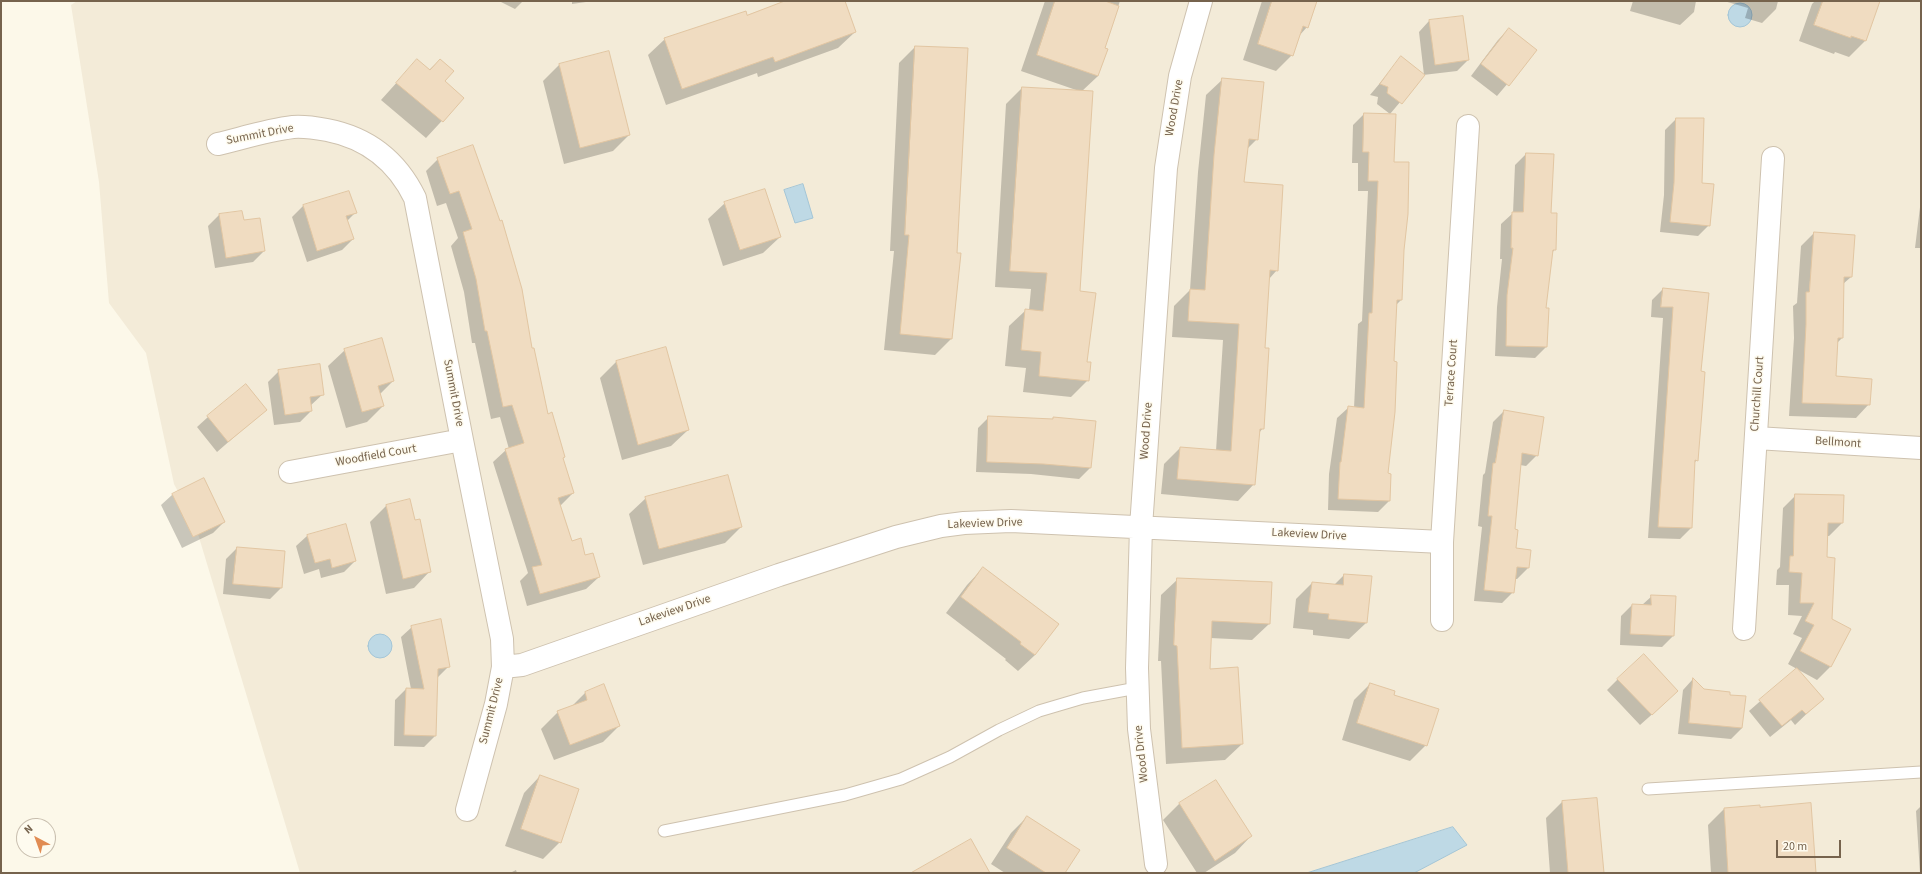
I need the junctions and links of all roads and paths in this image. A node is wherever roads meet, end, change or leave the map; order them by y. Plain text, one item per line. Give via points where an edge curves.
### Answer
1 (1201, 1) edge
2 (1468, 126) dead end
3 (218, 144) dead end
4 (1773, 158) dead end
5 (1756, 438) junction
6 (462, 440) junction
7 (1921, 448) edge
8 (290, 472) dead end
9 (1141, 527) junction
10 (1442, 542) junction
11 (1442, 620) dead end
12 (1744, 629) dead end
13 (503, 667) junction
14 (1137, 688) junction
15 (1921, 772) edge
16 (1648, 789) dead end
17 (467, 810) dead end
18 (664, 831) dead end
19 (1156, 864) dead end

1 - 9 street, Wood Drive via 1180,76 1166,168
2 - 10 street, Terrace Court
3 - 6 street, Summit Drive via 286,128 310,127 363,141 401,172 415,198 420,214
4 - 5 street, Churchill Court
5 - 7 street, Bellmont
5 - 12 street, Churchill Court
6 - 8 street, Woodfield Court
6 - 13 street, Summit Drive via 500,621
9 - 10 street, Lakeview Drive
9 - 13 street, Lakeview Drive via 1011,521 941,526 896,537 785,573 522,665
9 - 14 street, Wood Drive
10 - 11 street, Terrace Court
13 - 17 street, Summit Drive via 496,704
14 - 18 lane via 1083,698 1039,711 901,779 845,796
14 - 19 street, Wood Drive via 1139,729
15 - 16 lane

